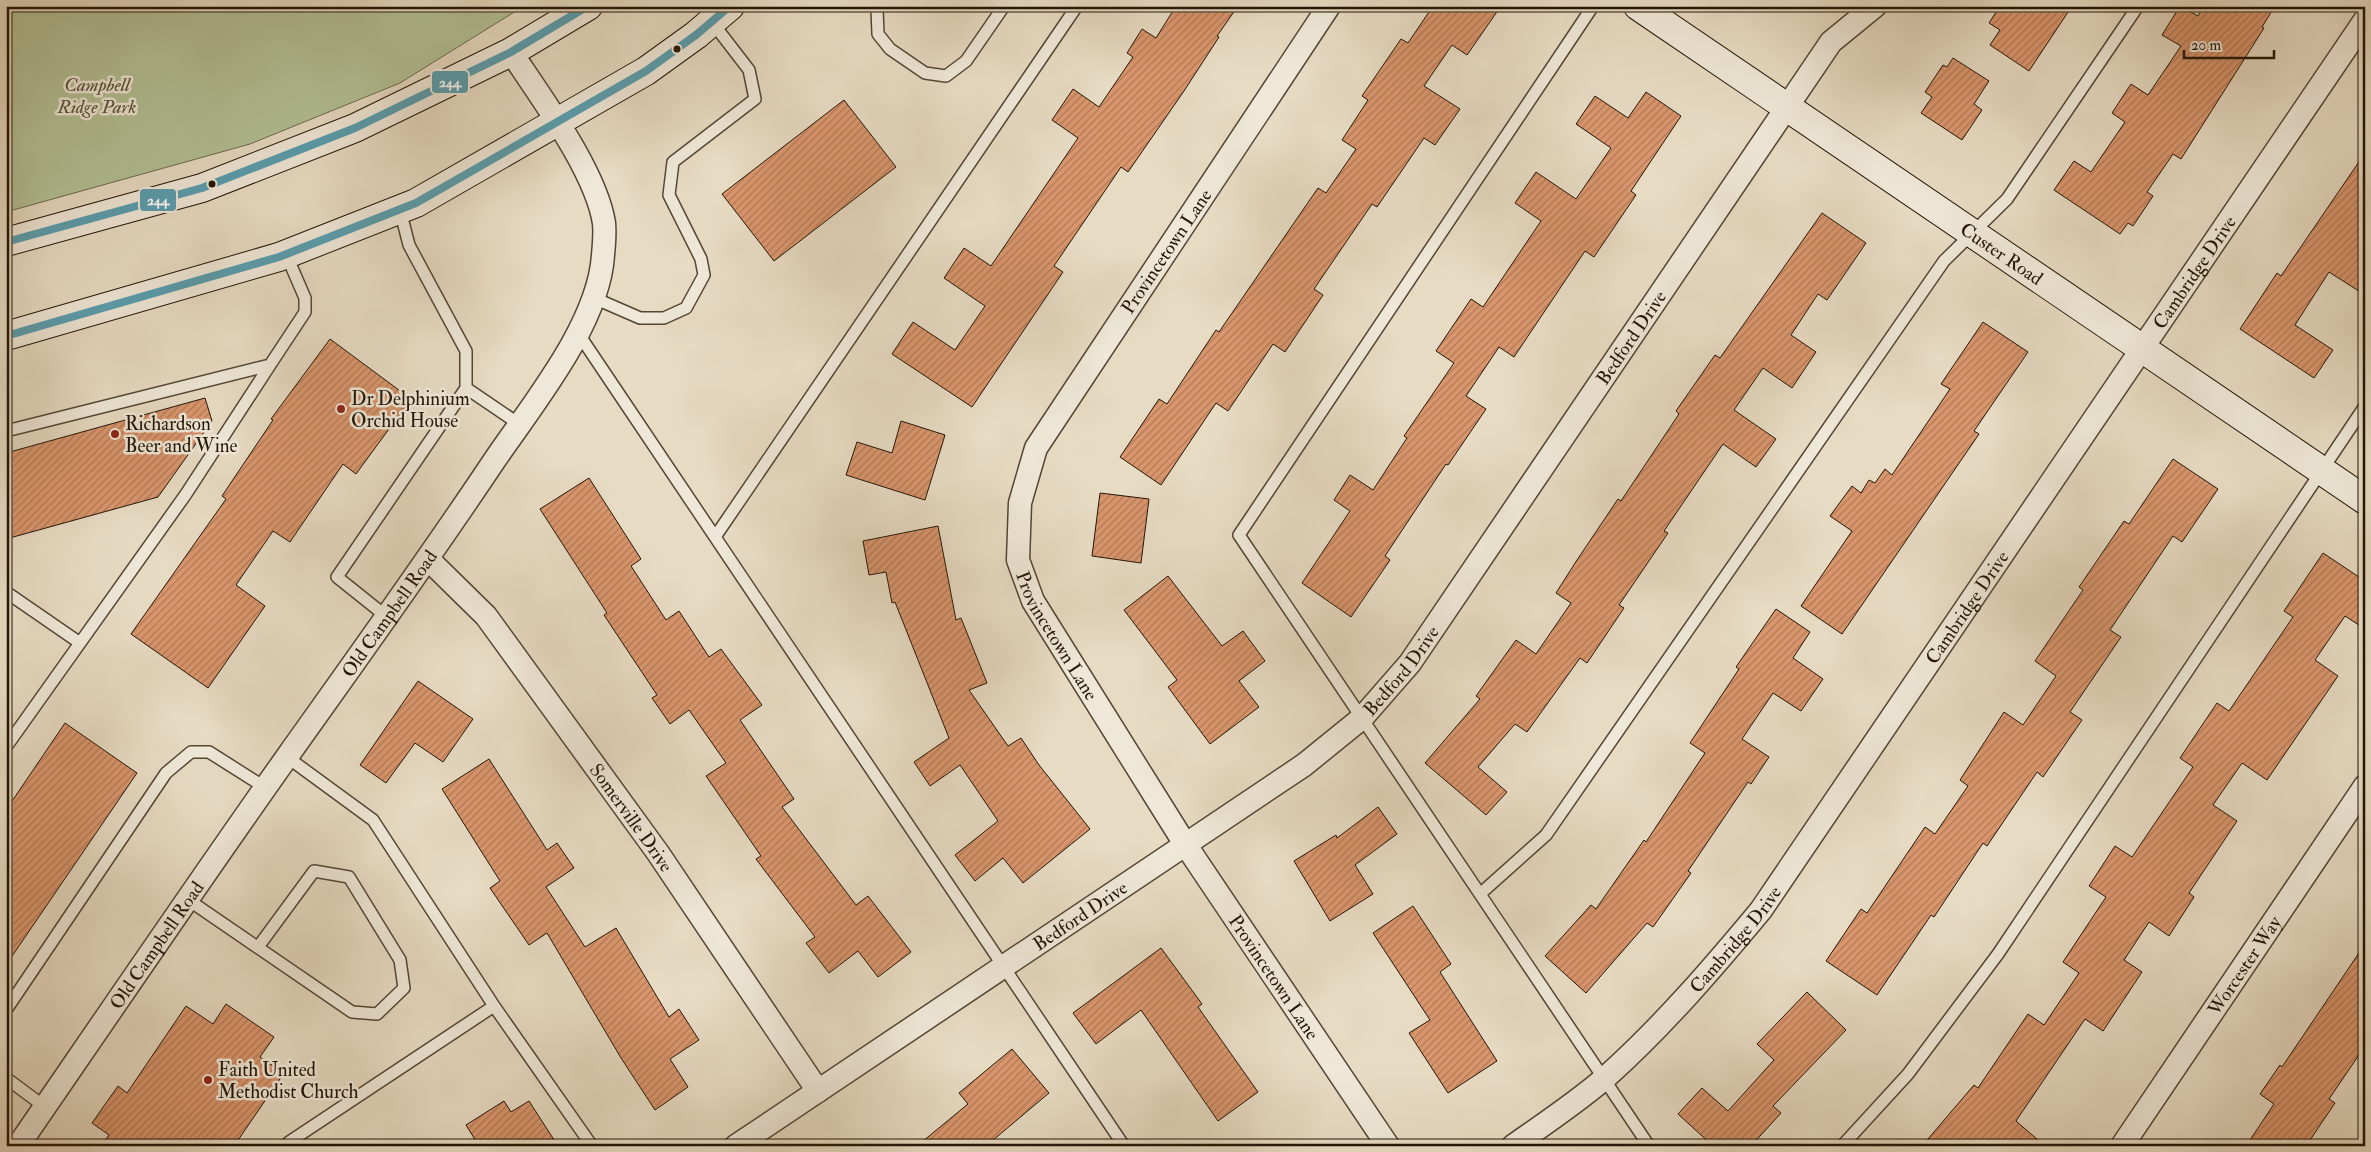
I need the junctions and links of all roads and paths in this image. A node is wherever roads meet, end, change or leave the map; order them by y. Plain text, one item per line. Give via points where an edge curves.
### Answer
1 (588, 6) edge
2 (880, 6) edge
3 (1004, 6) edge
4 (1077, 6) edge
5 (1329, 6) edge
6 (1593, 6) edge
7 (1638, 6) edge
8 (1875, 6) edge
9 (2138, 6) edge
10 (721, 14) edge
11 (2365, 20) edge
12 (511, 52) junction
13 (1787, 107) junction
14 (557, 122) junction
15 (400, 210) junction
16 (1973, 234) junction
17 (6, 242) edge
18 (286, 254) junction
19 (594, 298) junction
20 (578, 333) junction
21 (6, 336) edge
22 (2141, 348) junction
23 (270, 365) junction
24 (466, 388) junction
25 (2365, 406) edge
26 (520, 424) junction
27 (6, 431) edge
28 (2323, 471) junction
29 (2365, 500) edge
30 (715, 537) junction
31 (428, 559) junction
32 (6, 592) edge
33 (387, 617) junction
34 (80, 642) junction
35 (1362, 718) junction
36 (6, 747) edge
37 (287, 757) junction
38 (2365, 786) edge
39 (266, 788) junction
40 (1185, 844) junction
41 (1480, 894) junction
42 (187, 898) junction
43 (258, 947) junction
44 (1003, 966) junction
45 (494, 1006) junction
46 (6, 1010) edge
47 (6, 1078) edge
48 (1604, 1078) junction
49 (818, 1091) junction
50 (45, 1106) junction
51 (18, 1146) edge
52 (287, 1146) edge
53 (592, 1146) edge
54 (736, 1146) edge
55 (1124, 1146) edge
56 (1388, 1146) edge
57 (1513, 1146) edge
58 (1649, 1146) edge
59 (1842, 1146) edge
60 (2122, 1146) edge

1 - 12 main road
2 - 3 lane via 877,9 878,34 890,49 925,73 946,76 966,62
4 - 30 lane
5 - 40 street, Provincetown Lane via 1036,448 1020,503 1018,560 1033,600
6 - 35 lane via 1239,535
7 - 13 main road, Custer Road
8 - 13 street, Bedford Drive via 1831,42
9 - 16 lane via 2007,198
10 - 14 main road via 646,71
10 - 19 lane via 750,70 755,99 673,162 669,195 701,259 704,275 686,308 664,318 640,318
11 - 22 street, Cambridge Drive
12 - 14 street, Old Campbell Road
12 - 17 main road via 356,128 202,188
13 - 16 main road, Custer Road
13 - 35 street, Bedford Drive via 1410,663
14 - 15 main road
14 - 19 street, Old Campbell Road via 591,184 604,223 603,259
15 - 18 main road
15 - 24 lane via 409,245 466,351
16 - 22 main road, Custer Road
16 - 41 lane via 1944,261 1546,836
18 - 21 main road
18 - 23 lane via 305,298 305,312
19 - 20 street, Old Campbell Road
20 - 26 street, Old Campbell Road
20 - 30 lane
22 - 28 main road, Custer Road
22 - 48 street, Cambridge Drive via 1761,910 1664,1020
23 - 27 lane
23 - 34 lane via 186,494
24 - 26 lane
24 - 33 lane via 337,577
25 - 28 lane
26 - 31 street, Old Campbell Road
28 - 29 main road, Custer Road
28 - 59 lane via 1998,954 1908,1074
30 - 44 lane
31 - 33 street, Old Campbell Road
31 - 49 street, Somerville Drive via 486,616 658,853
32 - 34 lane
33 - 37 street, Old Campbell Road
34 - 36 lane
35 - 40 street, Bedford Drive via 1304,765
35 - 41 lane
37 - 39 street, Old Campbell Road
37 - 45 lane via 373,820
38 - 60 street, Worcester Way
39 - 42 street, Old Campbell Road
39 - 46 lane via 209,752 191,752 166,773
40 - 44 street, Bedford Drive
40 - 56 street, Provincetown Lane
41 - 48 lane
42 - 43 lane
42 - 50 street, Old Campbell Road
43 - 43 lane via 352,1012 377,1014 404,988 400,960 349,877 314,871
44 - 49 street, Bedford Drive
44 - 55 lane
45 - 52 lane
45 - 53 lane
47 - 50 lane
48 - 57 street, Cambridge Drive
48 - 58 lane
49 - 54 street, Bedford Drive
50 - 51 street, Old Campbell Road

